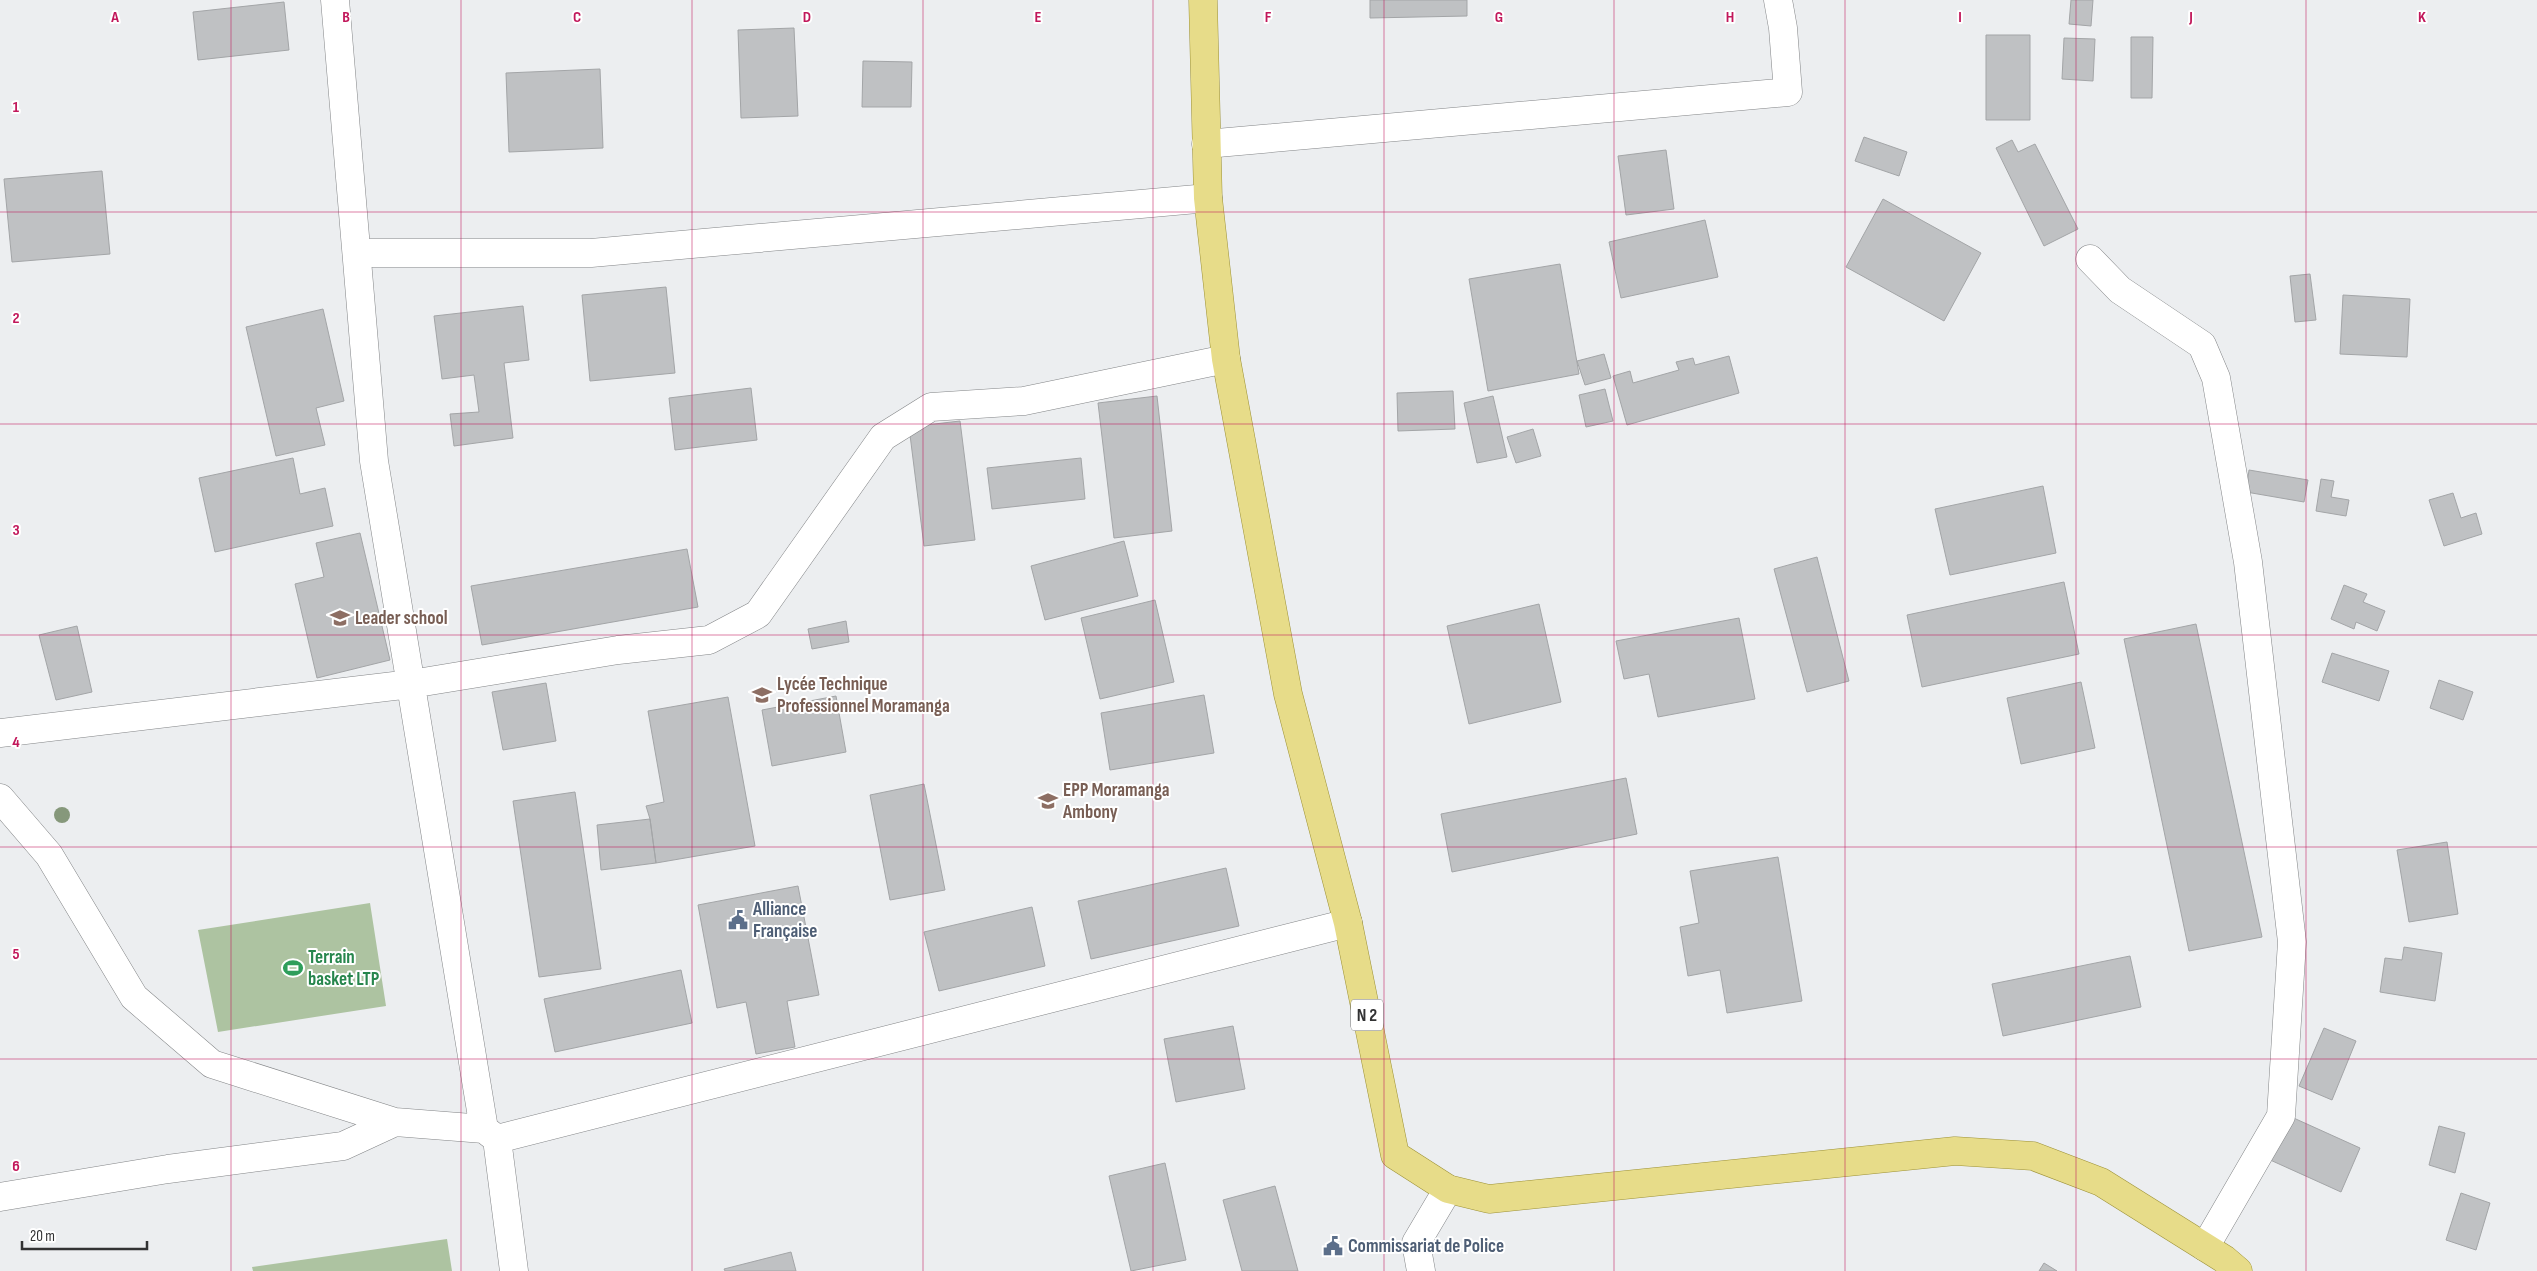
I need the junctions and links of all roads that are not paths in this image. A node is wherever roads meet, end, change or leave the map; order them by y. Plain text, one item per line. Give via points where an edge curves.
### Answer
1 (336, 0) edge
2 (1203, 0) edge
3 (1778, 0) edge
4 (1206, 144) junction
5 (1208, 198) junction
6 (357, 253) junction
7 (2090, 260) dead end
8 (1226, 359) junction
9 (410, 684) junction
10 (0, 733) edge
11 (0, 798) edge
12 (1348, 923) junction
13 (394, 1122) junction
14 (490, 1134) junction
15 (1448, 1189) junction
16 (0, 1197) edge
17 (2206, 1247) junction
18 (514, 1271) edge
19 (1421, 1271) edge
20 (2238, 1271) edge

1 - 6 street
2 - 4 main road, N 2
3 - 4 street via 1788,92
4 - 5 main road, N 2
5 - 6 street via 591,253
5 - 8 main road, N 2
6 - 9 street via 374,461
7 - 17 street via 2120,290 2202,346 2216,378 2248,562 2292,942 2281,1116
8 - 9 street via 1024,401 931,407 883,437 758,614 709,640 618,650
8 - 12 main road, N 2 via 1288,694
9 - 10 street
9 - 14 street
11 - 13 street via 49,855 134,997 212,1064
12 - 14 street
12 - 15 main road, N 2 via 1395,1155
13 - 14 street
13 - 16 street via 343,1146 168,1169
14 - 18 street
15 - 17 main road, N 2 via 1488,1199 1955,1151 2033,1156 2101,1182
15 - 19 street via 1416,1243
17 - 20 main road, N 2

